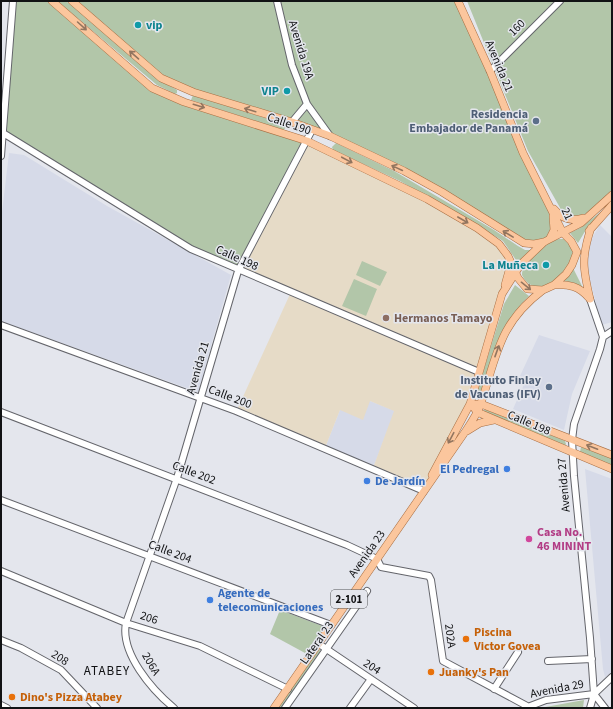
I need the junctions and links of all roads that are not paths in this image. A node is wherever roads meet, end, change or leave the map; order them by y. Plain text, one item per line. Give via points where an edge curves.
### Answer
1 (13, 1) edge
2 (52, 1) edge
3 (72, 1) edge
4 (277, 1) edge
5 (458, 1) edge
6 (560, 1) edge
7 (1, 69) edge
8 (8, 69) junction
9 (490, 71) junction
10 (188, 90) junction
11 (184, 102) junction
12 (307, 104) junction
13 (292, 122) junction
14 (312, 130) junction
15 (3, 133) junction
16 (287, 134) junction
17 (330, 136) junction
18 (307, 141) junction
19 (325, 149) junction
20 (1, 156) edge
21 (612, 195) edge
22 (550, 205) junction
23 (612, 205) edge
24 (591, 215) junction
25 (591, 228) junction
26 (563, 233) junction
27 (546, 240) junction
28 (576, 255) junction
29 (508, 256) junction
30 (238, 271) junction
31 (516, 271) junction
32 (554, 285) junction
33 (543, 290) junction
34 (502, 294) junction
35 (590, 299) junction
36 (1, 325) edge
37 (612, 331) edge
38 (603, 337) junction
39 (479, 372) junction
40 (485, 388) junction
41 (201, 398) junction
42 (470, 404) junction
43 (481, 404) junction
44 (494, 409) junction
45 (1, 412) edge
46 (476, 412) junction
47 (494, 420) junction
48 (465, 432) junction
49 (572, 440) junction
50 (572, 454) junction
51 (612, 455) edge
52 (612, 470) edge
53 (177, 478) junction
54 (424, 491) junction
55 (1, 500) edge
56 (148, 556) junction
57 (377, 559) junction
58 (1, 572) edge
59 (367, 591) dead end
60 (126, 622) junction
61 (332, 625) junction
62 (1, 640) edge
63 (318, 644) junction
64 (326, 649) junction
65 (518, 652) dead end
66 (592, 659) junction
67 (548, 661) dead end
68 (612, 678) edge
69 (371, 679) junction
70 (288, 689) junction
71 (494, 689) junction
72 (594, 694) junction
73 (1, 705) edge
74 (411, 707) edge
75 (526, 707) edge
76 (7, 708) edge
77 (97, 708) edge
78 (174, 708) edge
79 (274, 708) edge
80 (285, 708) edge
81 (350, 708) edge
82 (590, 708) edge
83 (605, 708) edge

1 - 8 street
2 -> 11 main road, Calle 190 via 152,88
10 -> 3 main road, Calle 190 via 161,78
4 - 12 street, Avenida 19A via 292,65
5 - 9 main road, Avenida 21
6 - 9 street, 160
7 - 8 street
8 - 15 street
9 - 22 main road, Avenida 21 via 523,153
10 - 11 main road
13 -> 10 main road, Calle 190
11 -> 16 main road, Calle 190
12 - 13 street
12 - 17 street, Avenida 19A
13 - 14 main road, Calle 190
13 - 16 main road
14 - 17 main road, Calle 190
14 - 18 street, Avenida 21
15 - 20 street
15 - 30 street, Calle 198 via 191,249
16 - 18 main road, Calle 190
17 - 19 main road
27 -> 17 main road, Calle 190 via 534,244 524,243 404,171
18 - 19 main road, Calle 190
18 - 30 street, Avenida 21
19 -> 29 main road, Calle 190 via 427,199 470,224 499,244
21 - 24 main road
22 - 24 main road via 560,216 569,220 579,220
22 - 26 main road, 21
22 - 27 main road via 554,217 554,230 552,236
23 - 25 main road
24 - 26 main road
25 - 28 main road
25 - 35 main road via 583,258 583,271
26 - 27 main road
26 - 28 main road, 21 via 571,241
27 - 31 main road, Avenida 23
28 - 32 main road via 566,274
28 - 35 main road, 21
29 - 31 main road, Calle 190
29 - 34 main road via 510,267
30 - 39 street, Calle 198
30 - 41 street, Avenida 21
31 -> 33 main road, Calle 190 via 527,289
31 - 34 main road, Avenida 23 / 2-101
32 - 33 main road, Avenida 23
32 - 35 main road via 572,285 582,290
40 -> 33 main road, Avenida 23 / 2-101 via 497,350 511,322 524,306
34 - 39 main road, Avenida 23 / 2-101
35 - 38 street
36 - 41 street, Calle 200
37 - 38 street
38 - 49 street, Avenida 27 via 574,424
39 - 42 main road, Avenida 23 / 2-101
40 - 43 main road, Avenida 23 / 2-101
40 - 44 main road via 488,402
41 - 53 street, Avenida 21
41 - 54 street, Calle 200
42 - 43 main road, Calle 198
42 - 46 main road, Calle 198
42 -> 54 main road, Avenida 23 / 2-101
43 - 44 main road, Calle 198
43 - 46 main road, Avenida 23 / 2-101
44 - 49 main road, Calle 198
45 - 53 street, Calle 202
46 - 47 main road, Calle 198
46 - 48 main road, Avenida 23 / 2-101
47 - 48 main road via 480,423
47 - 50 main road, Calle 198
48 - 54 main road, Avenida 23 / 2-101
49 - 50 street, Avenida 27
51 -> 49 main road, Calle 198
50 - 52 main road, Calle 198
50 - 66 street, Avenida 27
53 - 56 street, Avenida 21
53 - 57 street, Calle 202
54 - 57 main road, Avenida 23 / 2-101
55 - 56 street, Calle 204
56 - 60 street, Avenida 21
56 - 61 street, Calle 204
57 - 61 main road, Avenida 23 / 2-101
57 - 71 street, 202A via 381,567 429,576 443,661
58 - 60 street, 206
59 - 64 street, Lateral 23
60 - 70 street, 206 via 200,646
60 - 78 street, 206A via 125,637 140,670 151,686
61 - 63 main road, Avenida 23 / 2-101
62 - 77 street, 208 via 61,670
63 - 64 street, 204
63 - 70 main road, Avenida 23 / 2-101
64 - 69 street, 204
64 - 80 street, Lateral 23
65 - 71 street
66 - 67 street
66 - 72 street, Avenida 27
68 - 72 street, Avenida 29
69 - 74 street, 204
69 - 81 street
70 - 79 main road, Avenida 23 / 2-101
71 - 75 street, 202A
72 - 75 street, Avenida 29 via 546,700
72 - 82 street
72 - 83 street
73 - 76 street

